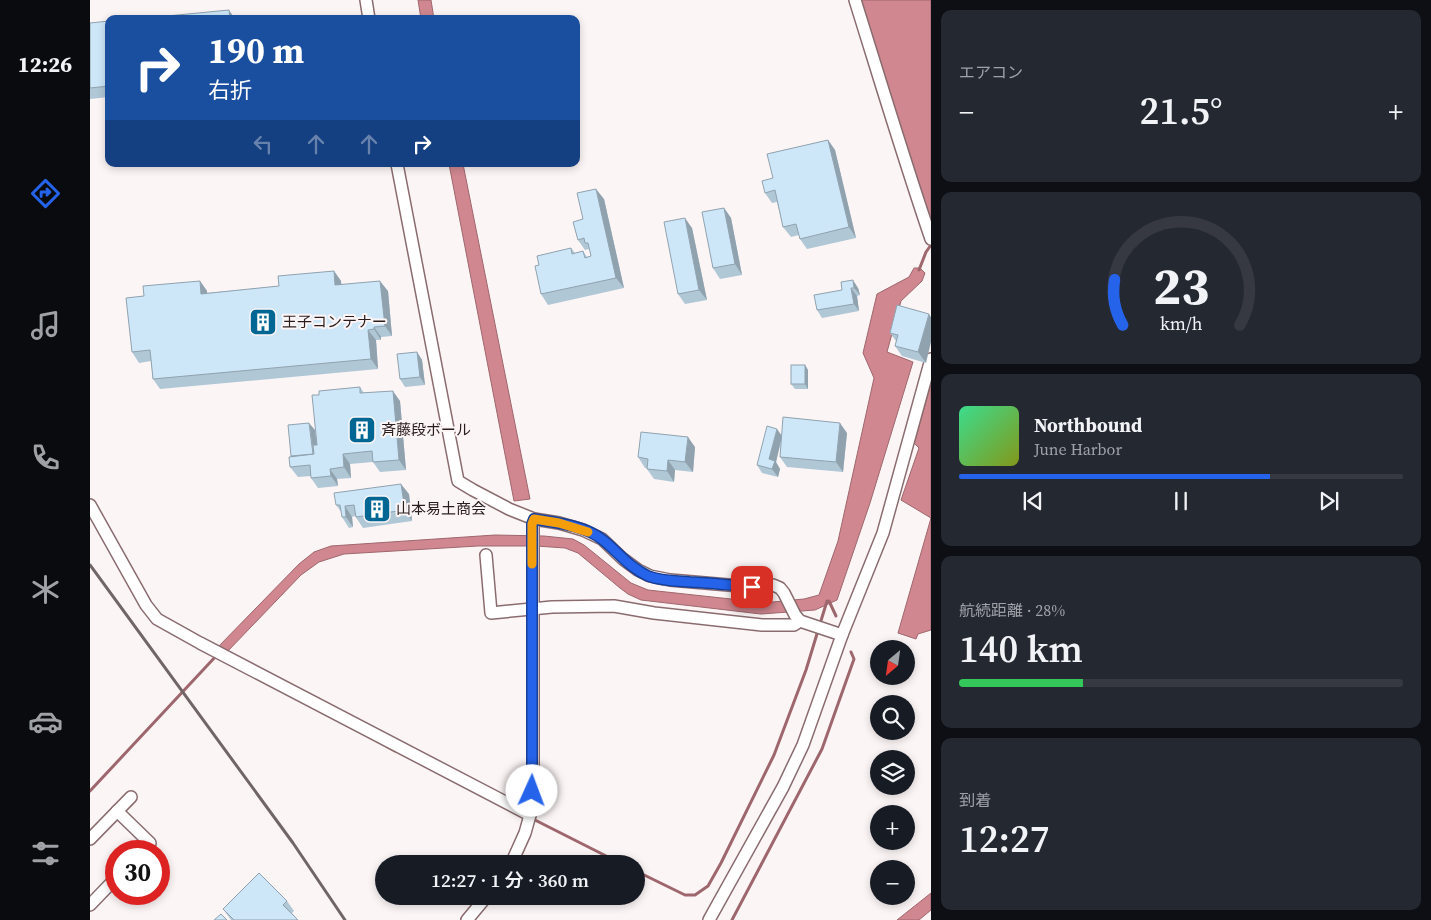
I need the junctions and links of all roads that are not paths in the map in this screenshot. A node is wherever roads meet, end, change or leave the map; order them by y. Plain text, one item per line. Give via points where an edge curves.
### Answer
1 (366, 0) edge
2 (854, 0) edge
3 (368, 15) edge
4 (398, 167) edge
5 (931, 239) edge
6 (931, 359) edge
7 (90, 505) edge
8 (534, 519) junction
9 (486, 555) dead end
10 (532, 610) junction
11 (802, 620) junction
12 (842, 636) junction
13 (131, 797) dead end
14 (117, 811) junction
15 (530, 815) junction
16 (90, 839) edge
17 (147, 840) edge
18 (515, 855) edge
19 (105, 889) edge
20 (90, 905) edge
21 (480, 905) edge
22 (467, 920) edge
23 (709, 920) edge

1 - 3 street
2 - 5 street
4 - 8 street via 458,481
6 - 12 street via 883,533
7 - 15 street via 157,619
8 - 10 street
8 - 11 street via 583,530 602,539 623,559 650,576 780,588
9 - 10 street via 491,613
10 - 11 street via 614,606 762,625 794,625
10 - 15 street via 533,774
11 - 12 street
12 - 23 street via 803,745
13 - 14 street
14 - 16 street
14 - 17 street
15 - 18 street
19 - 20 street
21 - 22 street

